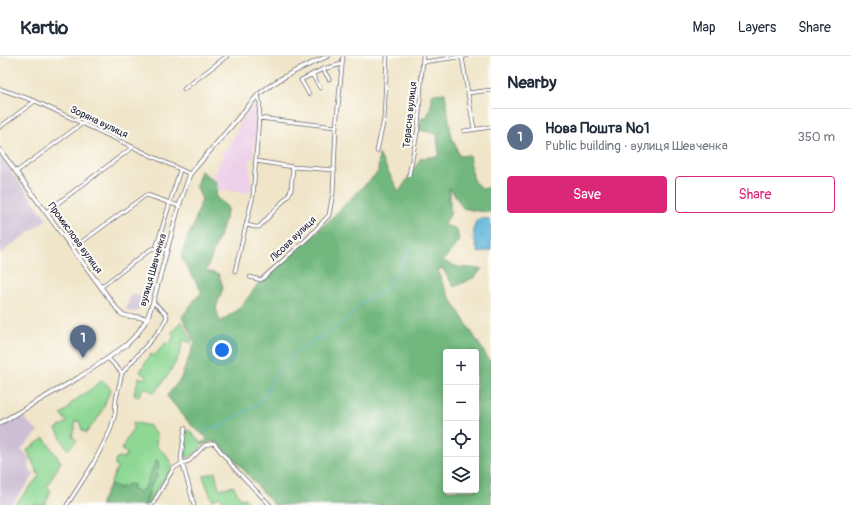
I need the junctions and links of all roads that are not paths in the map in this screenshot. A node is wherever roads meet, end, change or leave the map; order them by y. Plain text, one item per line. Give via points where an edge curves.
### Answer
1 (227, 56) edge
2 (328, 56) edge
3 (342, 56) edge
4 (387, 56) edge
5 (423, 56) edge
6 (462, 56) edge
7 (466, 56) edge
8 (423, 62) junction
9 (342, 64) junction
10 (323, 69) junction
11 (312, 74) junction
12 (329, 79) dead end
13 (320, 88) dead end
14 (0, 89) edge
15 (184, 89) dead end
16 (491, 90) edge
17 (468, 93) junction
18 (309, 94) dead end
19 (258, 96) junction
20 (35, 101) junction
21 (259, 118) junction
22 (83, 123) junction
23 (0, 127) edge
24 (336, 127) junction
25 (491, 127) edge
26 (474, 129) junction
27 (464, 131) dead end
28 (134, 147) junction
29 (0, 150) edge
30 (378, 151) dead end
31 (256, 161) junction
32 (293, 167) junction
33 (180, 170) junction
34 (334, 170) junction
35 (16, 172) junction
36 (190, 174) junction
37 (409, 175) dead end
38 (170, 203) junction
39 (180, 206) junction
40 (46, 212) junction
41 (247, 225) junction
42 (156, 248) junction
43 (72, 249) junction
44 (167, 250) junction
45 (235, 272) dead end
46 (250, 277) dead end
47 (101, 287) junction
48 (153, 302) junction
49 (147, 319) junction
50 (108, 358) junction
51 (122, 373) junction
52 (0, 423) edge
53 (185, 428) dead end
54 (182, 463) junction
55 (67, 505) edge
56 (152, 505) edge
57 (194, 505) edge
58 (270, 505) edge

1 - 15 street
2 - 19 street, вулиця Шевченка via 290,73
3 - 9 street, Лісова вулиця
4 - 30 street via 384,119
5 - 8 street, Терасна вулиця
6 - 7 street
6 - 8 street
6 - 17 street
8 - 37 street, Терасна вулиця via 418,128
9 - 10 street
9 - 24 street, Лісова вулиця
10 - 11 street
10 - 12 street
11 - 13 street
11 - 18 street via 301,80
14 - 20 street, Зоряна вулиця
16 - 17 street
17 - 26 street
19 - 21 street
19 - 36 street, вулиця Шевченка
20 - 22 street, Зоряна вулиця
20 - 23 street
21 - 24 street
21 - 31 street
22 - 28 street, Зоряна вулиця
22 - 35 street
24 - 34 street, Лісова вулиця
25 - 26 street
26 - 27 street
28 - 33 street, Зоряна вулиця
28 - 40 street
29 - 35 street, Промислова вулиця
31 - 32 street
31 - 41 street via 254,196
32 - 34 street
32 - 41 street via 288,196 259,227
33 - 36 street, Зоряна вулиця
33 - 38 street
34 - 46 street, Лісова вулиця via 329,215 309,237 261,280
35 - 40 street, Промислова вулиця
36 - 39 street, вулиця Шевченка
38 - 39 street
38 - 42 street
38 - 43 street via 146,195
39 - 44 street, вулиця Шевченка
40 - 43 street, Промислова вулиця
41 - 45 street
42 - 44 street
42 - 47 street via 151,249
43 - 47 street, Промислова вулиця
44 - 48 street, вулиця Шевченка
47 - 49 street, Промислова вулиця via 122,315
48 - 49 street, вулиця Шевченка
48 - 51 street via 167,317 160,330
49 - 50 street, вулиця Шевченка via 131,340
50 - 51 street
50 - 52 street, вулиця Шевченка
51 - 55 street via 110,431 92,466
53 - 54 street
54 - 56 street via 173,469
54 - 57 street
54 - 58 street via 189,461 205,445 214,443

